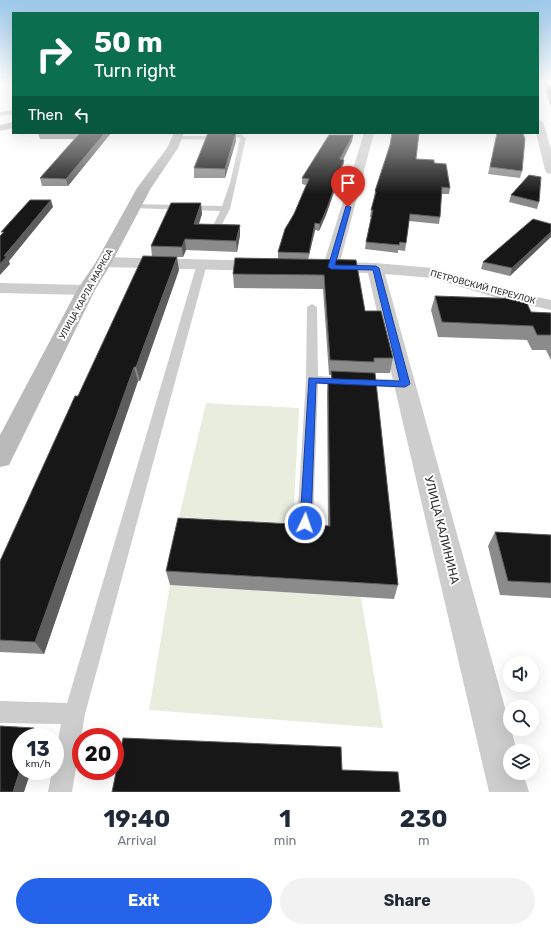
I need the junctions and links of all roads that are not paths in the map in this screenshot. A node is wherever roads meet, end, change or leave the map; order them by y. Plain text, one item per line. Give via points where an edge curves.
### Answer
1 (539, 123) edge
2 (12, 125) edge
3 (551, 125) edge
4 (539, 127) edge
5 (0, 128) edge
6 (369, 134) edge
7 (178, 135) edge
8 (239, 135) edge
9 (551, 170) edge
10 (134, 206) junction
11 (226, 209) junction
12 (217, 226) edge
13 (104, 262) junction
14 (202, 264) junction
15 (278, 266) edge
16 (308, 266) edge
17 (331, 267) junction
18 (376, 268) junction
19 (0, 288) edge
20 (86, 290) junction
21 (551, 305) edge
22 (312, 307) dead end
23 (312, 380) junction
24 (405, 384) junction
25 (0, 458) edge
26 (305, 523) edge
27 (0, 712) edge
28 (74, 714) junction
29 (60, 792) edge
30 (510, 792) edge

1 - 3 street
2 - 5 street
4 - 9 street
6 - 17 street
7 - 8 lane
7 - 10 street, УЛИЦА КАРЛА МАРКСА
8 - 11 lane via 235,177
10 - 11 lane
10 - 13 street, УЛИЦА КАРЛА МАРКСА
11 - 12 lane
13 - 14 street
13 - 20 street, УЛИЦА КАРЛА МАРКСА
14 - 15 street
14 - 28 lane
16 - 17 street, ПЕТРОВСКИЙ ПЕРЕУЛОК
17 - 18 street, ПЕТРОВСКИЙ ПЕРЕУЛОК
18 - 21 street, ПЕТРОВСКИЙ ПЕРЕУЛОК via 433,272 507,295
18 - 24 street, УЛИЦА КАЛИНИНА
19 - 20 street
20 - 25 street, УЛИЦА КАРЛА МАРКСА
22 - 23 lane
23 - 24 lane
23 - 26 lane
24 - 30 street, УЛИЦА КАЛИНИНА
27 - 28 lane
28 - 29 lane

